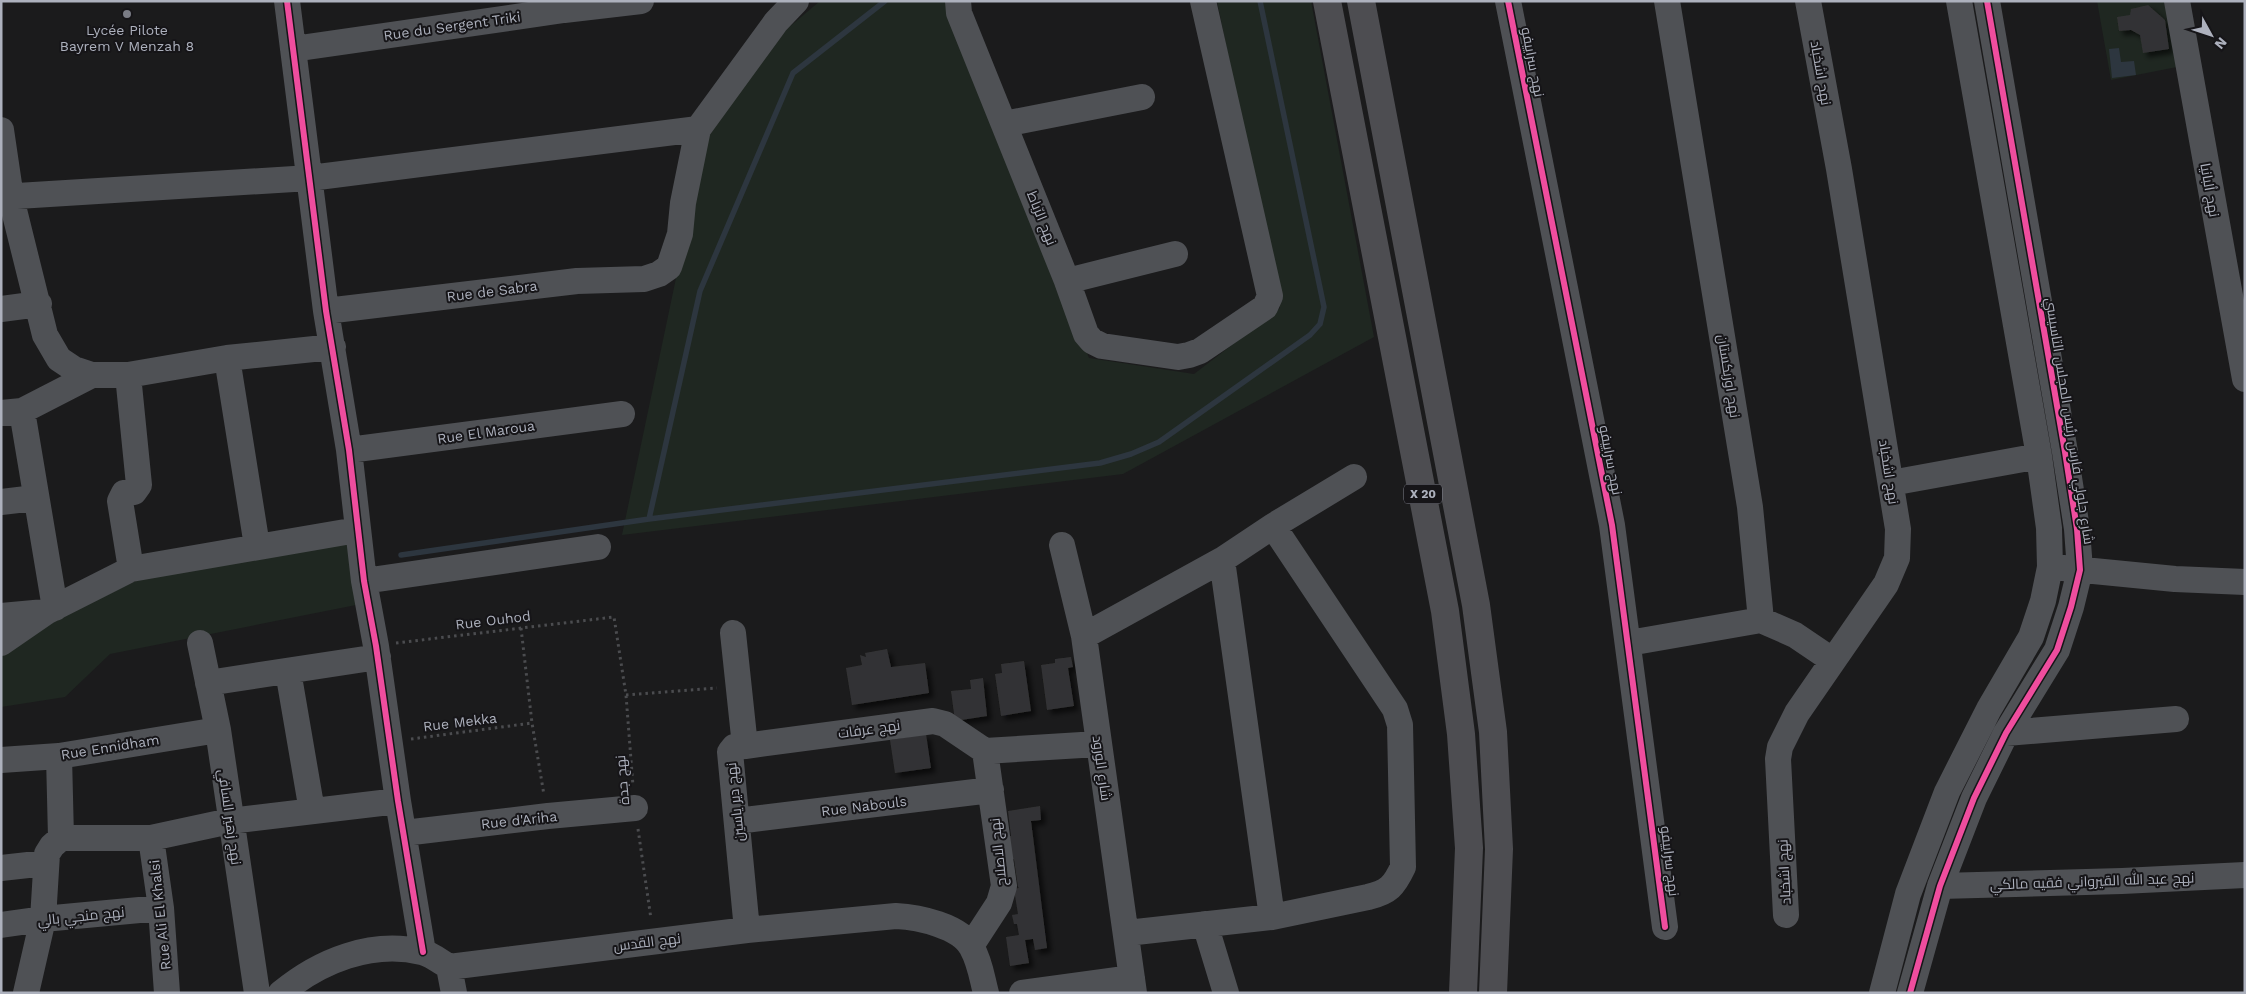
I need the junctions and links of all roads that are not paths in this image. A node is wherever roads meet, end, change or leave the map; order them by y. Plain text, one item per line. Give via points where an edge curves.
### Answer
1 (287, 1) edge
2 (641, 1) edge
3 (958, 1) edge
4 (1203, 1) edge
5 (1328, 1) edge
6 (1361, 1) edge
7 (1508, 1) edge
8 (1666, 1) edge
9 (1808, 1) edge
10 (1987, 1) edge
11 (2177, 1) edge
12 (1962, 2) edge
13 (791, 3) edge
14 (293, 49) junction
15 (1142, 97) dead end
16 (1004, 124) junction
17 (698, 129) junction
18 (1, 130) edge
19 (310, 178) junction
20 (6, 197) edge
21 (1175, 254) dead end
22 (1067, 281) junction
23 (39, 304) junction
24 (1, 310) edge
25 (326, 311) junction
26 (333, 347) junction
27 (227, 358) junction
28 (92, 375) junction
29 (128, 375) junction
30 (2245, 379) edge
31 (12, 412) edge
32 (622, 414) dead end
33 (349, 450) junction
34 (2039, 456) junction
35 (1354, 477) dead end
36 (1891, 483) junction
37 (35, 498) junction
38 (1, 502) edge
39 (1273, 526) junction
40 (357, 530) junction
41 (1062, 545) dead end
42 (257, 546) junction
43 (598, 548) dead end
44 (1222, 560) junction
45 (2050, 567) junction
46 (131, 569) junction
47 (2080, 570) junction
48 (364, 581) junction
49 (2245, 582) edge
50 (51, 610) junction
51 (1, 616) edge
52 (1761, 620) junction
53 (733, 633) dead end
54 (1084, 636) junction
55 (1, 643) edge
56 (200, 643) dead end
57 (1628, 643) junction
58 (377, 651) junction
59 (1832, 660) junction
60 (288, 671) junction
61 (208, 683) junction
62 (2176, 719) dead end
63 (218, 730) junction
64 (2006, 733) junction
65 (1098, 744) junction
66 (745, 746) junction
67 (984, 751) junction
68 (59, 756) junction
69 (1, 760) edge
70 (991, 790) junction
71 (398, 801) junction
72 (636, 808) road end
73 (312, 811) junction
74 (230, 821) junction
75 (737, 821) junction
76 (404, 833) junction
77 (61, 838) junction
78 (151, 838) junction
79 (46, 863) junction
80 (1, 868) edge
81 (2245, 875) edge
82 (1940, 886) junction
83 (161, 908) junction
84 (1786, 915) dead end
85 (1272, 917) junction
86 (43, 919) junction
87 (1204, 924) junction
88 (1, 925) edge
89 (1666, 927) dead end
90 (747, 930) junction
91 (1127, 933) junction
92 (972, 946) junction
93 (423, 952) junction
94 (449, 967) junction
95 (1133, 986) edge
96 (26, 993) edge
97 (167, 993) edge
98 (257, 993) edge
99 (281, 993) edge
100 (454, 993) edge
101 (986, 993) edge
102 (1022, 993) edge
103 (1226, 993) edge
104 (1463, 993) edge
105 (1493, 993) edge
106 (1882, 993) edge
107 (1910, 993) edge

1 - 14 street
2 - 14 street, Rue du Sergent Triki
3 - 16 street, نهج الرّباط via 959,13
4 - 22 street, نهج الرّباط via 1270,296 1265,307 1200,351 1178,357 1102,346 1092,341 1086,334
5 - 104 highway, X 20 via 1445,611 1461,734 1469,848
6 - 105 highway, X 20 via 1478,615 1493,732 1499,849
7 - 57 street, نهج سراييفو via 1612,525
8 - 52 street, نهج اوزبكستان via 1750,507
9 - 36 street, نهج اشخباد
10 - 47 street, شارع جلولي فارس رئيس المجلس التاسيسي via 2065,452
11 - 30 street, نهج ألبانيا
12 - 34 street
13 - 17 street
14 - 19 street
15 - 16 street
16 - 22 street, نهج الرّباط
17 - 19 street
17 - 25 street, Rue de Sabra via 680,234 669,267 659,274 644,279 576,281
18 - 20 street
19 - 20 street
19 - 25 street
20 - 23 street
21 - 22 street
23 - 24 street
23 - 28 street via 46,335 59,359
25 - 26 street
26 - 27 street
26 - 33 street
27 - 29 street
27 - 42 street
28 - 29 street
28 - 31 street
29 - 46 street via 139,485 134,492 124,494 120,501
31 - 37 street
32 - 33 street, Rue El Maroua
33 - 40 street
34 - 36 street
34 - 45 street
35 - 39 street
36 - 59 street, نهج اشخباد via 1898,529 1897,558 1886,584
37 - 38 street
37 - 50 street
39 - 44 street
39 - 85 street via 1395,709 1400,726 1403,867 1384,894
40 - 42 street
40 - 48 street
41 - 54 street, شارع الورود
42 - 46 street
43 - 48 street
44 - 54 street
44 - 85 street
45 - 47 street
45 - 106 street via 2031,637 1989,709 1947,792 1908,894
46 - 50 street
47 - 49 street
47 - 64 street, شارع جلولي فارس رئيس المجلس التاسيسي via 2072,607 2057,650
48 - 58 street
50 - 51 street
50 - 55 street
52 - 57 street
52 - 59 street via 1795,635
53 - 66 street, نهج دير ياسين
54 - 65 street, شارع الورود
56 - 61 street, نهج زهير السافي
57 - 89 street, نهج سراييفو
58 - 60 street
58 - 71 street
59 - 84 street, نهج اشخباد via 1797,713 1780,747
60 - 61 street
60 - 73 street
61 - 63 street, نهج زهير السافي
62 - 64 street
63 - 68 street, Rue Ennidham
63 - 74 street, نهج زهير السافي
64 - 82 street, شارع جلولي فارس رئيس المجلس التاسيسي via 1974,798
65 - 67 street
65 - 91 street, شارع الورود
66 - 67 street, نهج عرفات via 933,721 945,724
66 - 75 street, نهج دير ياسين via 734,746 730,752
67 - 70 street, نهج الاصلاح
68 - 69 street, Rue Ennidham
68 - 77 street
70 - 75 street, Rue Nabouls
70 - 92 street, نهج الاصلاح via 1004,886 999,903
71 - 73 street
71 - 76 street
72 - 76 street, Rue d'Ariha
73 - 74 street
74 - 78 street
74 - 98 street, نهج زهير السافي
75 - 90 street, نهج دير ياسين
76 - 93 street
77 - 78 street
77 - 79 street via 47,854
78 - 83 street, Rue Ali El Khalsi
79 - 80 street
79 - 86 street
81 - 82 street, نهج عبد الله القيرواني فقيه مالكي
82 - 107 street, شارع جلولي فارس رئيس المجلس التاسيسي
83 - 86 street, نهج منجي بالي
83 - 97 street, Rue Ali El Khalsi
85 - 87 street
86 - 88 street, نهج منجي بالي
86 - 96 street
87 - 91 street
87 - 103 street
90 - 92 street, نهج القدس via 896,916 916,917 957,934
90 - 94 street, نهج القدس
91 - 95 street, شارع الورود
92 - 101 street
93 - 94 street
93 - 99 street via 381,949 350,954 329,962
94 - 100 street
95 - 102 street

